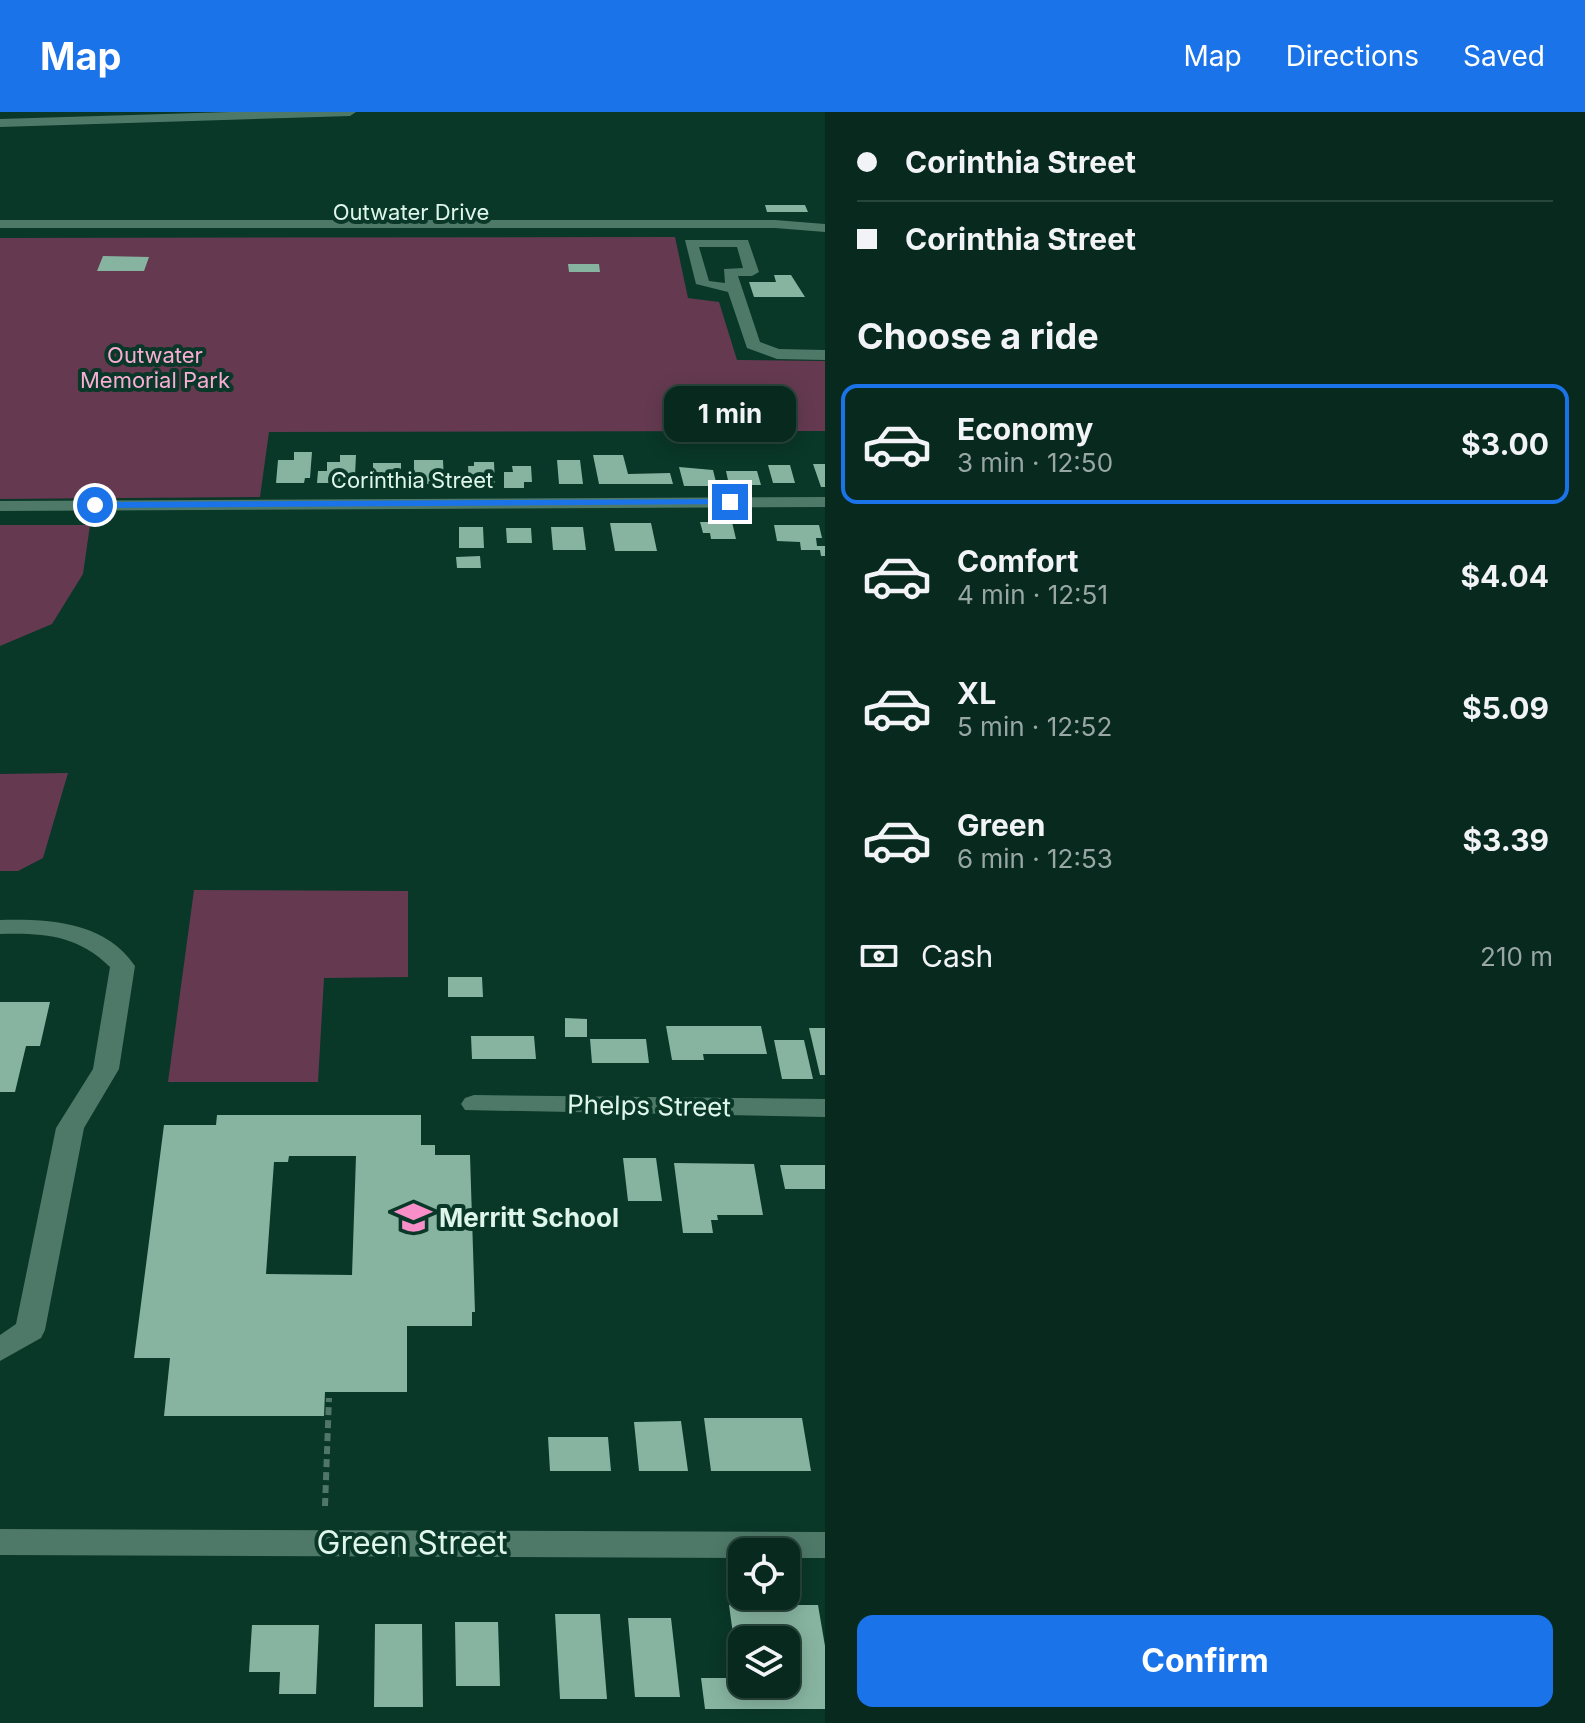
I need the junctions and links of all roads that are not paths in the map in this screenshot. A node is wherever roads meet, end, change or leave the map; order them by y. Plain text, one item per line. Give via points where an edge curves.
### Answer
1 (350, 112) edge
2 (0, 123) edge
3 (3, 227) edge
4 (824, 228) edge
5 (758, 234) junction
6 (743, 243) junction
7 (734, 289) junction
8 (825, 355) edge
9 (825, 502) edge
10 (0, 506) edge
11 (0, 927) edge
12 (474, 1104) dead end
13 (825, 1108) edge
14 (0, 1350) edge
15 (0, 1542) edge
16 (825, 1545) edge

1 - 2 street
3 - 4 street, Outwater Drive
3 - 5 street, Outwater Drive
4 - 5 street, Outwater Drive
5 - 6 street
6 - 7 street via 752,272 729,272
6 - 7 street via 690,243 703,284
7 - 8 street via 753,345 777,354
9 - 10 street, Corinthia Street
11 - 14 street via 60,926 86,935 123,966 106,1069 70,1128 30,1330
12 - 13 street, Phelps Street
15 - 16 street, Green Street

